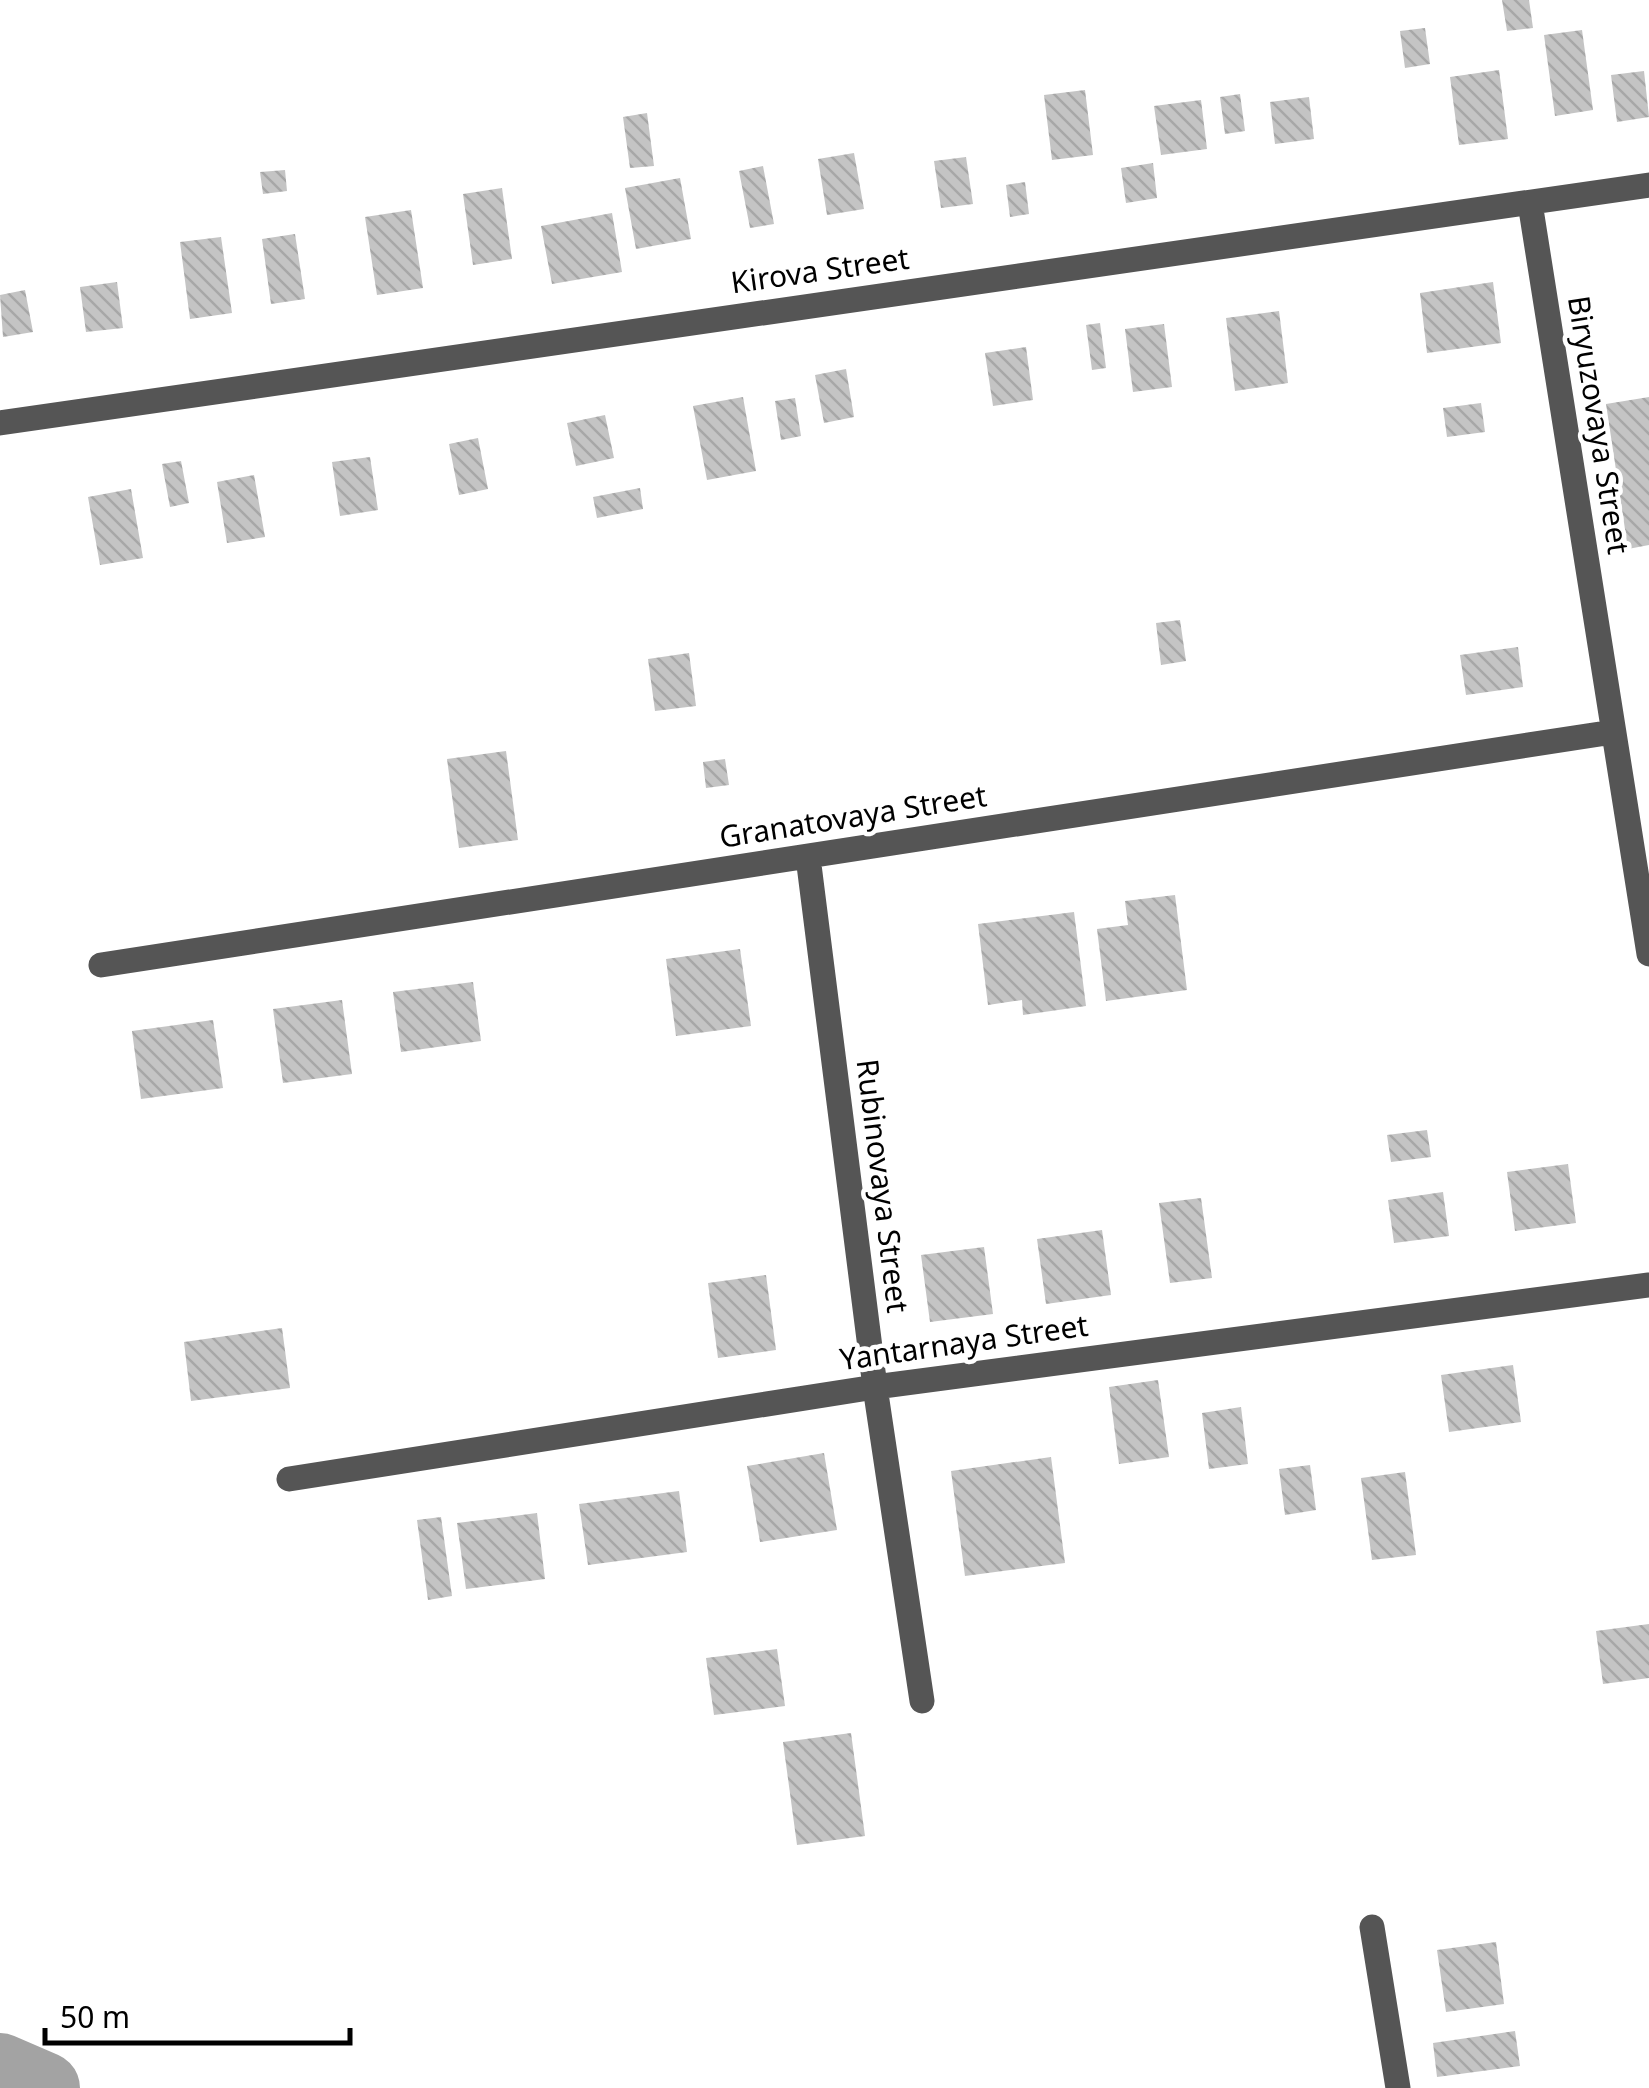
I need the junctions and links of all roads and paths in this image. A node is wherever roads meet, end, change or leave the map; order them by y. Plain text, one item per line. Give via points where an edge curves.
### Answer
1 (1649, 185) edge
2 (1530, 202) junction
3 (0, 423) edge
4 (1614, 732) junction
5 (808, 857) junction
6 (1649, 954) edge
7 (101, 965) dead end
8 (1649, 1286) edge
9 (874, 1387) junction
10 (290, 1479) dead end
11 (922, 1701) dead end
12 (1372, 1927) dead end
13 (1398, 2088) edge

1 - 2 street, Kirova Street
2 - 3 street, Kirova Street
2 - 4 street, Biryuzovaya Street
4 - 5 street, Granatovaya Street
4 - 6 street, Biryuzovaya Street
5 - 7 street, Granatovaya Street
5 - 9 street, Rubinovaya Street
8 - 9 street, Yantarnaya Street
9 - 10 street, Yantarnaya Street
9 - 11 street, Rubinovaya Street
12 - 13 street

